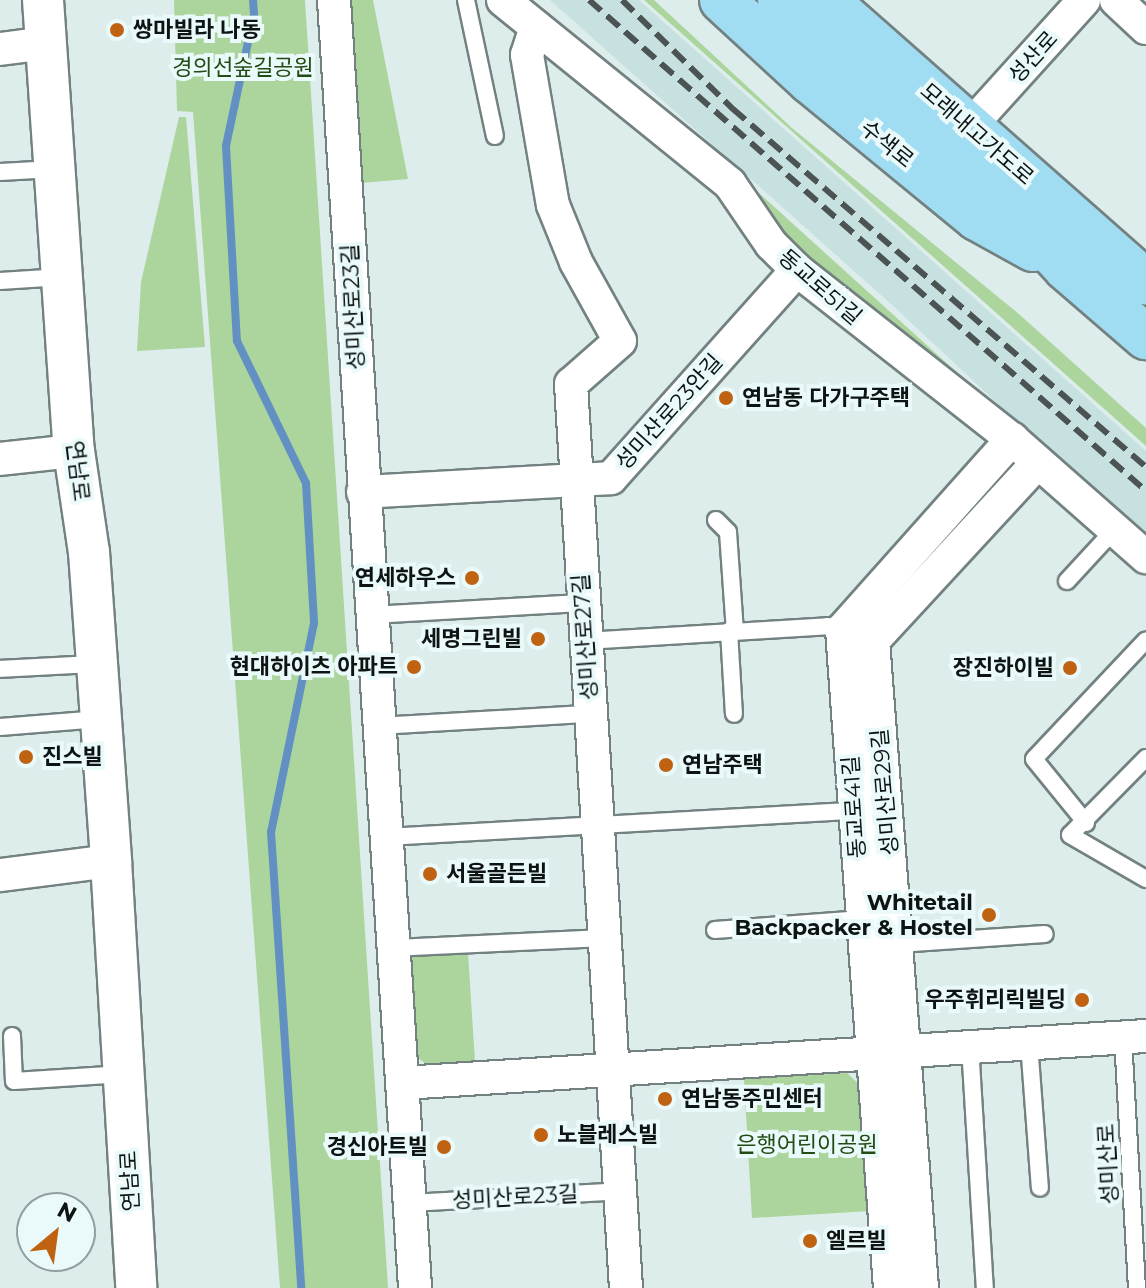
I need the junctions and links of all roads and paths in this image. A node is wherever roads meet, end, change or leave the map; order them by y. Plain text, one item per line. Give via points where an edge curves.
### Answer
1 (43, 0) edge
2 (334, 0) edge
3 (466, 0) edge
4 (503, 0) edge
5 (722, 0) edge
6 (780, 0) edge
7 (826, 0) edge
8 (854, 0) edge
9 (1084, 0) edge
10 (1116, 0) edge
11 (536, 27) junction
12 (1146, 28) edge
13 (46, 43) junction
14 (0, 49) edge
15 (982, 113) junction
16 (495, 136) dead end
17 (56, 169) junction
18 (0, 172) edge
19 (1066, 268) junction
20 (797, 270) junction
21 (1137, 274) edge
22 (62, 277) junction
23 (0, 281) edge
24 (1146, 337) edge
25 (1012, 439) junction
26 (74, 451) junction
27 (0, 459) edge
28 (1038, 462) junction
29 (576, 481) junction
30 (363, 492) junction
31 (716, 520) dead end
32 (1115, 529) junction
33 (1146, 557) edge
34 (1067, 581) dead end
35 (582, 603) junction
36 (371, 615) junction
37 (842, 630) junction
38 (732, 631) junction
39 (1146, 640) edge
40 (585, 641) junction
41 (873, 641) junction
42 (95, 664) junction
43 (0, 669) edge
44 (589, 714) junction
45 (734, 714) dead end
46 (100, 719) junction
47 (378, 726) junction
48 (0, 727) edge
49 (1146, 758) edge
50 (854, 811) junction
51 (1086, 823) junction
52 (597, 827) junction
53 (385, 837) junction
54 (111, 861) junction
55 (0, 875) edge
56 (1146, 879) edge
57 (863, 919) junction
58 (715, 930) dead end
59 (1045, 934) dead end
60 (602, 938) junction
61 (898, 944) junction
62 (393, 948) junction
63 (12, 1036) dead end
64 (1134, 1037) edge
65 (1029, 1043) junction
66 (970, 1046) junction
67 (907, 1050) junction
68 (873, 1053) junction
69 (612, 1071) junction
70 (124, 1074) junction
71 (403, 1083) junction
72 (1040, 1188) dead end
73 (621, 1191) junction
74 (409, 1203) junction
75 (136, 1288) edge
76 (415, 1288) edge
77 (626, 1288) edge
78 (890, 1288) edge
79 (922, 1288) edge
80 (985, 1288) edge
81 (1137, 1288) edge

1 - 13 street, 연남로
2 - 30 street, 성미산로23길
3 - 16 lane
4 - 11 street, 동교로51길
5 - 19 main road, 수색로 via 810,81 977,218
6 - 19 main road, 모래내고가도로 via 998,194
7 - 21 main road, 모래내고가도로
8 - 15 main road
9 - 15 street, 성산로
10 - 12 street
11 - 20 street, 동교로51길 via 730,184 771,244
11 - 29 street, 성미산로27길 via 527,55 553,205 576,262 620,341 571,384
13 - 14 street
13 - 17 street, 연남로
15 - 21 main road via 1053,180
17 - 18 lane
17 - 22 street, 연남로
19 - 24 main road
20 - 25 street, 동교로51길
20 - 29 street, 성미산로23안길 via 611,478
22 - 23 lane
22 - 26 street, 연남로
25 - 28 street, 동교로51길
25 - 37 street
26 - 27 street
26 - 42 street, 연남로 via 89,552
28 - 32 street, 동교로51길
28 - 41 street
29 - 30 street, 성미산로23안길
29 - 35 street, 성미산로27길
30 - 36 street, 성미산로23길
31 - 38 lane via 728,532
32 - 33 street, 동교로51길
32 - 34 lane
35 - 36 lane
35 - 40 street, 성미산로27길
36 - 47 street, 성미산로23길
37 - 38 lane via 828,626
37 - 41 lane
37 - 50 street, 동교로41길
38 - 40 lane
38 - 45 lane
39 - 51 lane via 1034,759
40 - 44 street, 성미산로27길
41 - 61 street, 성미산로29길
42 - 43 lane
42 - 46 street, 연남로
44 - 47 lane
44 - 52 street, 성미산로27길
46 - 48 lane
46 - 54 street, 연남로
47 - 53 street, 성미산로23길
49 - 51 lane
50 - 52 lane, 성미산로29길
50 - 57 street, 동교로41길
51 - 56 lane via 1070,835
52 - 53 lane
52 - 60 street, 성미산로27길
53 - 62 street, 성미산로23길
54 - 55 street
54 - 70 street, 연남로
57 - 58 lane
57 - 68 street, 동교로41길
59 - 61 lane
60 - 62 lane
60 - 69 street, 성미산로27길
61 - 67 street, 성미산로29길
62 - 71 street, 성미산로23길
63 - 70 lane via 14,1081
64 - 65 street
64 - 81 lane, 성미산로
65 - 66 street
65 - 72 lane
66 - 67 street
66 - 80 lane
67 - 68 street
67 - 79 street, 성미산로29길
68 - 69 street
68 - 78 street, 동교로41길
69 - 71 street
69 - 73 street, 성미산로27길
70 - 75 street, 연남로
71 - 74 street, 성미산로23길
73 - 74 lane, 성미산로23길
73 - 77 street, 성미산로27길
74 - 76 street, 성미산로23길

